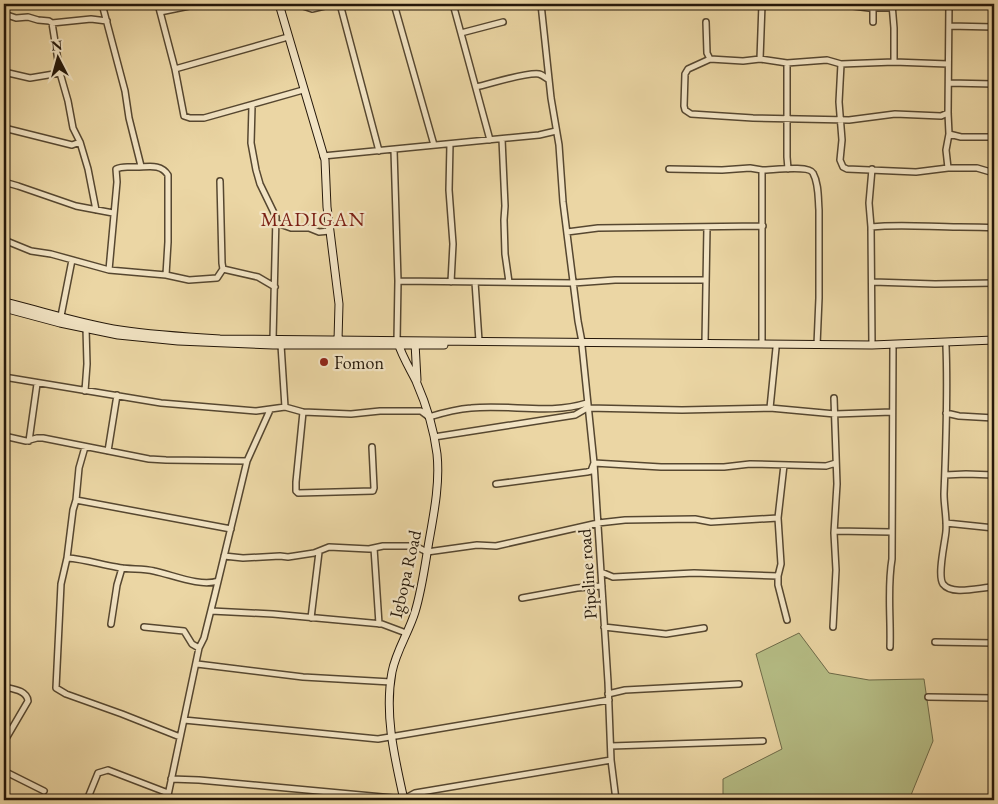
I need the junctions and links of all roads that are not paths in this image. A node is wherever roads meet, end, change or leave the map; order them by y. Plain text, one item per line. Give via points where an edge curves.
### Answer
1 (102, 4) edge
2 (158, 4) edge
3 (199, 4) edge
4 (333, 4) edge
5 (340, 4) edge
6 (394, 4) edge
7 (453, 4) edge
8 (541, 4) edge
9 (949, 4) edge
10 (762, 5) edge
11 (280, 6) edge
12 (892, 6) edge
13 (873, 8) junction
14 (160, 12) junction
15 (4, 14) edge
16 (107, 21) junction
17 (503, 22) dead end
18 (706, 22) dead end
19 (873, 22) dead end
20 (52, 23) junction
21 (949, 26) junction
22 (994, 27) edge
23 (461, 33) junction
24 (288, 38) junction
25 (710, 59) junction
26 (760, 59) junction
27 (894, 62) junction
28 (787, 63) junction
29 (841, 64) junction
30 (948, 64) junction
31 (175, 69) junction
32 (4, 72) edge
33 (60, 73) junction
34 (549, 80) junction
35 (949, 83) junction
36 (994, 84) edge
37 (476, 88) junction
38 (303, 90) junction
39 (252, 106) junction
40 (948, 113) junction
41 (788, 118) junction
42 (841, 119) junction
43 (4, 128) edge
44 (556, 131) junction
45 (949, 134) junction
46 (994, 138) edge
47 (502, 139) junction
48 (490, 140) junction
49 (80, 142) junction
50 (450, 144) junction
51 (434, 146) junction
52 (394, 150) junction
53 (379, 151) junction
54 (324, 156) junction
55 (141, 166) junction
56 (948, 168) junction
57 (669, 169) dead end
58 (788, 169) junction
59 (872, 169) junction
60 (762, 170) junction
61 (994, 172) edge
62 (220, 181) dead end
63 (4, 182) edge
64 (96, 210) junction
65 (113, 213) junction
66 (277, 223) junction
67 (763, 226) junction
68 (707, 227) junction
69 (872, 228) junction
70 (994, 228) edge
71 (330, 231) junction
72 (567, 232) junction
73 (4, 240) edge
74 (72, 260) junction
75 (223, 269) junction
76 (109, 270) junction
77 (166, 275) junction
78 (706, 280) junction
79 (398, 282) junction
80 (451, 282) junction
81 (475, 282) junction
82 (509, 282) junction
83 (573, 282) junction
84 (872, 282) junction
85 (994, 283) edge
86 (275, 287) junction
87 (4, 302) edge
88 (4, 308) edge
89 (61, 316) junction
90 (86, 328) junction
91 (273, 340) junction
92 (338, 340) junction
93 (994, 340) edge
94 (479, 341) junction
95 (398, 343) junction
96 (415, 343) junction
97 (705, 343) junction
98 (762, 343) junction
99 (281, 344) junction
100 (582, 344) junction
101 (817, 344) junction
102 (994, 344) edge
103 (872, 345) junction
104 (946, 346) junction
105 (776, 348) junction
106 (893, 348) junction
107 (4, 377) edge
108 (37, 384) junction
109 (417, 384) junction
110 (85, 391) junction
111 (117, 395) junction
112 (834, 398) dead end
113 (587, 405) junction
114 (285, 407) junction
115 (770, 408) junction
116 (270, 410) junction
117 (303, 412) junction
118 (892, 412) junction
119 (946, 413) junction
120 (835, 414) junction
121 (429, 417) junction
122 (994, 418) edge
123 (4, 436) edge
124 (434, 437) junction
125 (29, 441) junction
126 (85, 447) junction
127 (372, 447) dead end
128 (108, 451) junction
129 (247, 461) junction
130 (594, 463) junction
131 (836, 463) junction
132 (784, 465) junction
133 (945, 475) junction
134 (994, 475) edge
135 (496, 484) dead end
136 (76, 500) junction
137 (778, 518) junction
138 (598, 523) junction
139 (946, 523) junction
140 (994, 528) edge
141 (231, 529) junction
142 (834, 531) junction
143 (891, 532) junction
144 (374, 548) junction
145 (319, 552) junction
146 (427, 552) junction
147 (224, 556) junction
148 (67, 558) junction
149 (122, 568) junction
150 (601, 572) junction
151 (778, 576) junction
152 (218, 581) junction
153 (602, 586) junction
154 (994, 587) edge
155 (522, 598) dead end
156 (211, 611) junction
157 (311, 618) junction
158 (787, 620) dead end
159 (111, 624) dead end
160 (379, 624) junction
161 (144, 627) dead end
162 (604, 627) junction
163 (833, 627) dead end
164 (704, 628) dead end
165 (406, 633) junction
166 (935, 642) dead end
167 (994, 643) edge
168 (890, 647) dead end
169 (199, 648) junction
170 (196, 664) junction
171 (391, 682) junction
172 (739, 684) dead end
173 (4, 687) edge
174 (608, 694) junction
175 (928, 697) dead end
176 (994, 698) edge
177 (609, 700) junction
178 (184, 720) junction
179 (180, 737) junction
180 (391, 737) junction
181 (763, 741) dead end
182 (4, 742) edge
183 (611, 746) junction
184 (611, 760) junction
185 (4, 771) edge
186 (171, 779) junction
187 (44, 791) dead end
188 (168, 793) junction
189 (87, 800) edge
190 (167, 800) edge
191 (404, 800) edge
192 (616, 800) edge

1 - 16 street
2 - 14 street
3 - 14 street
4 - 11 street via 312,8
5 - 53 street
6 - 51 street
7 - 23 street
8 - 34 street, Pipeline road
9 - 21 street
10 - 13 street via 838,4
10 - 26 street
11 - 24 main road
12 - 13 street
12 - 27 street
13 - 19 street
14 - 31 street
15 - 20 street
16 - 20 street via 91,19
16 - 55 street
17 - 23 street
18 - 25 street
20 - 33 street
21 - 22 street
21 - 30 street
23 - 37 street
24 - 31 street
24 - 38 main road
25 - 26 street
25 - 41 street via 685,74 684,106 688,112
26 - 28 street
27 - 29 street
27 - 30 street
28 - 29 street via 826,60
28 - 41 street
29 - 42 street
30 - 35 street
31 - 39 street via 186,117 204,118
32 - 33 street via 30,78
33 - 49 street via 73,128
34 - 37 street via 534,74
34 - 44 street, Pipeline road
35 - 36 street
35 - 40 street
37 - 48 street
38 - 39 street
38 - 54 main road
39 - 66 street via 251,143 256,170 275,211
40 - 42 street via 941,116 895,114
40 - 45 street
41 - 42 street
41 - 58 street
42 - 59 street via 841,164 847,169
43 - 49 street via 72,145
44 - 47 street
44 - 72 street, Pipeline road
45 - 46 street
45 - 56 street via 946,150
47 - 48 street
47 - 82 street via 505,254
48 - 50 street
49 - 64 street
50 - 51 street
50 - 80 street
51 - 52 street
52 - 53 street
52 - 79 street
53 - 54 street
54 - 71 main road
55 - 65 street via 116,168
55 - 77 street via 155,167 168,175
56 - 59 street via 916,172
56 - 61 street via 977,168
57 - 60 street
58 - 60 street
58 - 101 street via 809,169 817,184
59 - 69 street via 869,202
60 - 67 street
62 - 75 street
63 - 64 street
64 - 65 street
65 - 76 street
66 - 71 street via 291,228
66 - 86 street
67 - 68 street
67 - 98 street
68 - 72 street via 598,228
68 - 78 street
69 - 70 street via 900,225
69 - 84 street
71 - 92 main road via 339,304
72 - 83 street, Pipeline road
73 - 74 street via 31,251
74 - 76 street
74 - 89 street
75 - 77 street via 214,280 189,280
75 - 86 street via 258,277
76 - 77 street
78 - 83 street
78 - 97 street
79 - 80 street
79 - 95 street
80 - 81 street
81 - 82 street
81 - 94 street
82 - 83 street
83 - 100 street, Pipeline road
84 - 85 street
84 - 103 street
86 - 91 street
87 - 89 main road
88 - 90 main road
89 - 91 main road via 119,330
90 - 99 main road via 178,342
90 - 110 street
91 - 92 main road
92 - 95 main road
93 - 103 main road
94 - 96 main road
94 - 100 main road
95 - 96 main road
95 - 99 main road
95 - 109 main road
96 - 100 main road
96 - 109 main road
97 - 98 main road
97 - 100 main road
98 - 101 main road
99 - 114 street
100 - 105 main road
100 - 113 street, Pipeline road
101 - 103 main road
102 - 104 main road
104 - 106 main road
104 - 119 street
105 - 106 main road
105 - 115 street
106 - 118 street
107 - 108 street
108 - 110 street
108 - 125 street
109 - 121 main road, Igbopa Road
110 - 111 street
111 - 116 street via 161,403
111 - 128 street
112 - 120 street
113 - 115 street via 682,410
113 - 121 street via 555,409 471,408
113 - 124 street via 575,414
113 - 130 street, Pipeline road
114 - 116 street
114 - 117 street
115 - 120 street
116 - 129 street
117 - 121 street via 421,411
117 - 127 street via 296,482 298,493 373,491
118 - 120 street
118 - 143 street
119 - 122 street
119 - 133 street
120 - 131 street
121 - 124 main road, Igbopa Road
123 - 125 street
124 - 146 main road, Igbopa Road via 438,469
125 - 126 street via 44,438
126 - 128 street
126 - 136 street
128 - 129 street via 166,460
129 - 141 street
130 - 132 street via 682,468
130 - 135 street via 592,471
130 - 138 street, Pipeline road
131 - 132 street via 826,466
131 - 142 street
132 - 137 street
133 - 134 street
133 - 139 street
136 - 141 street
136 - 148 street
137 - 138 street
137 - 151 street
138 - 146 street via 496,546
138 - 150 street, Pipeline road
139 - 140 street
139 - 154 street via 942,566 944,585 959,590
141 - 147 street
142 - 143 street
142 - 163 street
143 - 168 street
144 - 145 street via 329,547
144 - 146 street via 415,546
144 - 160 street
145 - 147 street via 288,557
145 - 157 street
146 - 165 main road, Igbopa Road via 419,596
147 - 152 street
148 - 149 street
148 - 179 street via 60,589 56,688
149 - 152 street via 148,569 176,578 210,583
149 - 159 street
150 - 151 street via 613,577 694,573
150 - 153 street, Pipeline road
151 - 158 street
152 - 156 street
153 - 155 street
153 - 162 street, Pipeline road
156 - 157 street
156 - 169 street
157 - 160 street
160 - 165 street
161 - 169 street via 184,631 192,644
162 - 164 street via 666,634
162 - 174 street, Pipeline road
165 - 171 main road, Igbopa Road via 394,663
166 - 167 street
169 - 170 street
170 - 171 street via 303,677
170 - 178 street
171 - 180 main road, Igbopa Road
172 - 174 street via 625,690
173 - 182 street via 28,696
174 - 177 street, Pipeline road
175 - 176 street
177 - 180 street
177 - 183 street, Pipeline road
178 - 179 street
178 - 180 street via 378,739
179 - 186 street
180 - 191 main road, Igbopa Road
181 - 183 street
183 - 184 street, Pipeline road
184 - 191 street via 415,793
184 - 192 street, Pipeline road
185 - 187 street
186 - 188 street
186 - 191 street
188 - 189 street via 108,770 98,773
188 - 190 street

